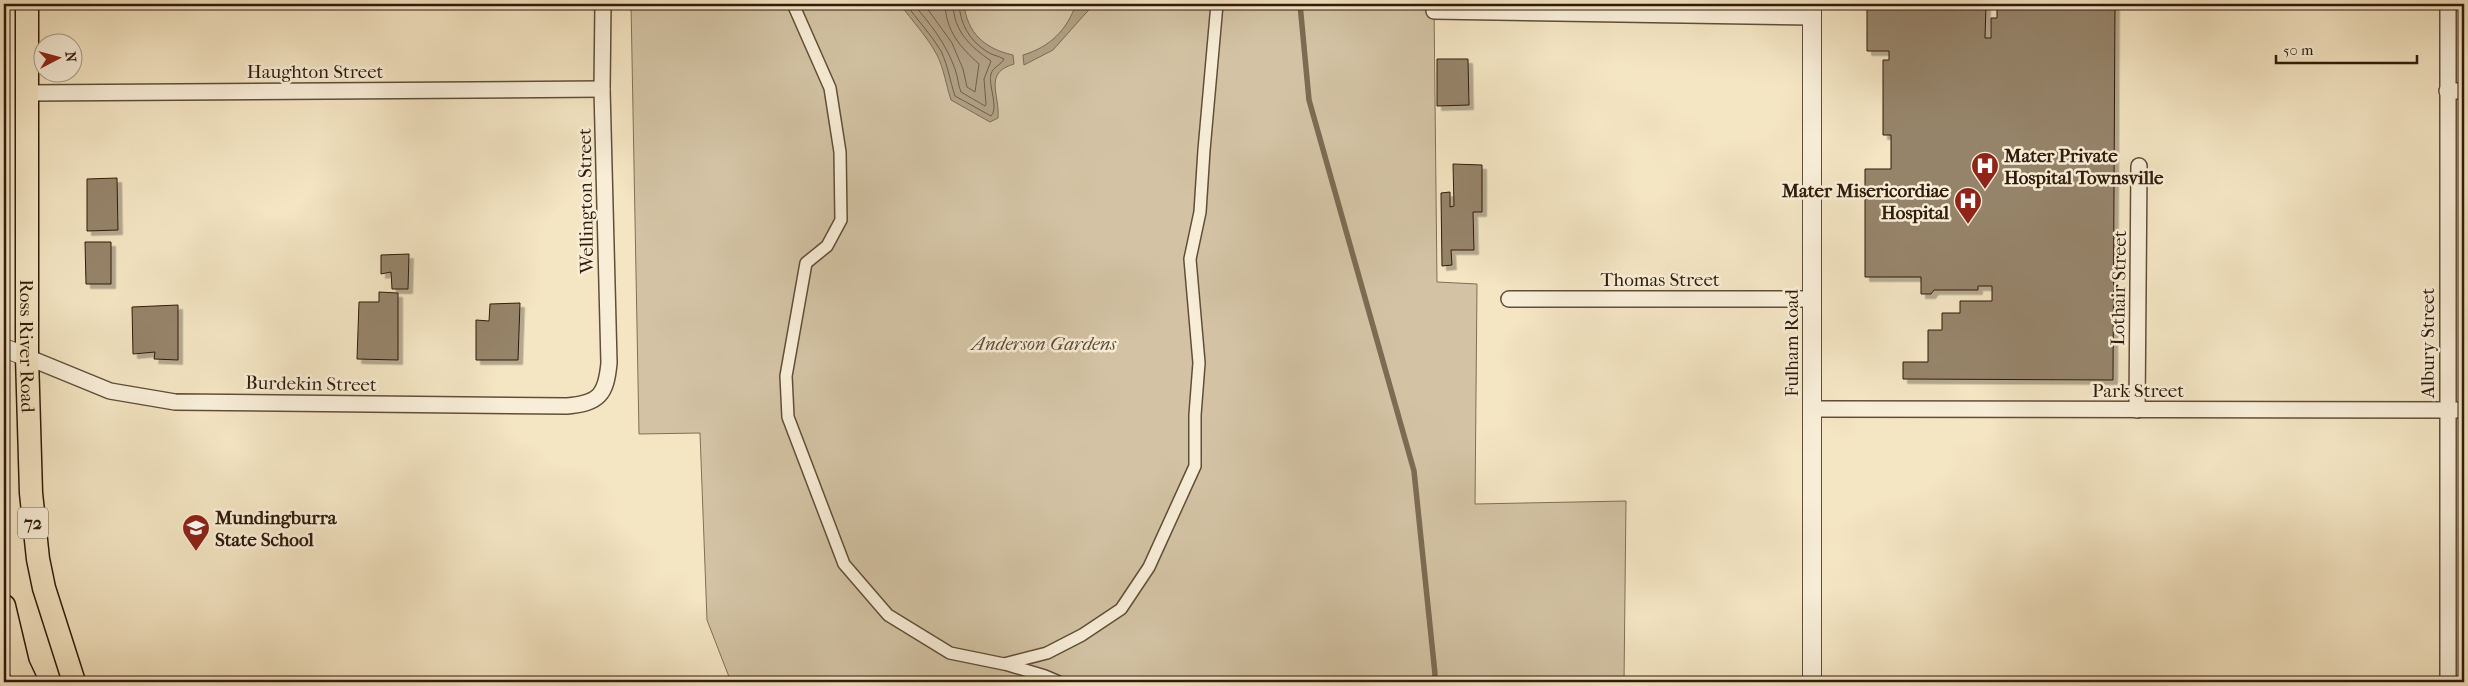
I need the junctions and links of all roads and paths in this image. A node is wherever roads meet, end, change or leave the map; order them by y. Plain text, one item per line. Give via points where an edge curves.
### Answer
1 (27, 4) edge
2 (603, 4) edge
3 (793, 4) edge
4 (1217, 4) edge
5 (2448, 4) edge
6 (1812, 10) edge
7 (1434, 11) dead end
8 (602, 89) junction
9 (2447, 91) junction
10 (2464, 91) edge
11 (28, 93) junction
12 (2139, 166) dead end
13 (1509, 299) dead end
14 (1812, 299) junction
15 (4, 348) edge
16 (27, 357) junction
17 (600, 396) joint
18 (1812, 409) junction
19 (2137, 410) junction
20 (2448, 410) junction
21 (2464, 410) edge
22 (4, 606) edge
23 (1004, 664) junction
24 (16, 667) edge
25 (74, 682) edge
26 (1059, 682) edge
27 (1812, 682) edge
28 (2448, 682) edge

1 - 11 main road, Ross River Road / 72
2 - 8 street, Wellington Street
3 - 23 street via 830,88 840,152 841,220 827,246 806,264 786,376 788,417 844,564 888,615 950,653
4 - 23 street via 1200,212 1190,259 1199,362 1195,466 1149,567 1120,609 1082,636 1047,653
5 - 9 street, Albury Street
6 - 7 street
6 - 14 street, Fulham Road
8 - 11 street, Haughton Street
8 - 17 street, Wellington Street via 608,363 607,381
9 - 10 street
9 - 20 street, Albury Street
11 - 16 main road, Ross River Road / 72
12 - 19 street, Lothair Street
13 - 14 street, Thomas Street
14 - 18 street, Fulham Road
15 - 16 street
16 - 17 street, Burdekin Street via 110,391 175,402 567,406 586,404
16 - 25 main road, Ross River Road / 72 via 31,493 38,559 50,610
18 - 19 street, Park Street
18 - 27 street, Fulham Road
19 - 20 street, Park Street
20 - 21 street, Park Street
20 - 28 street, Albury Street
22 - 24 main road
23 - 26 street

